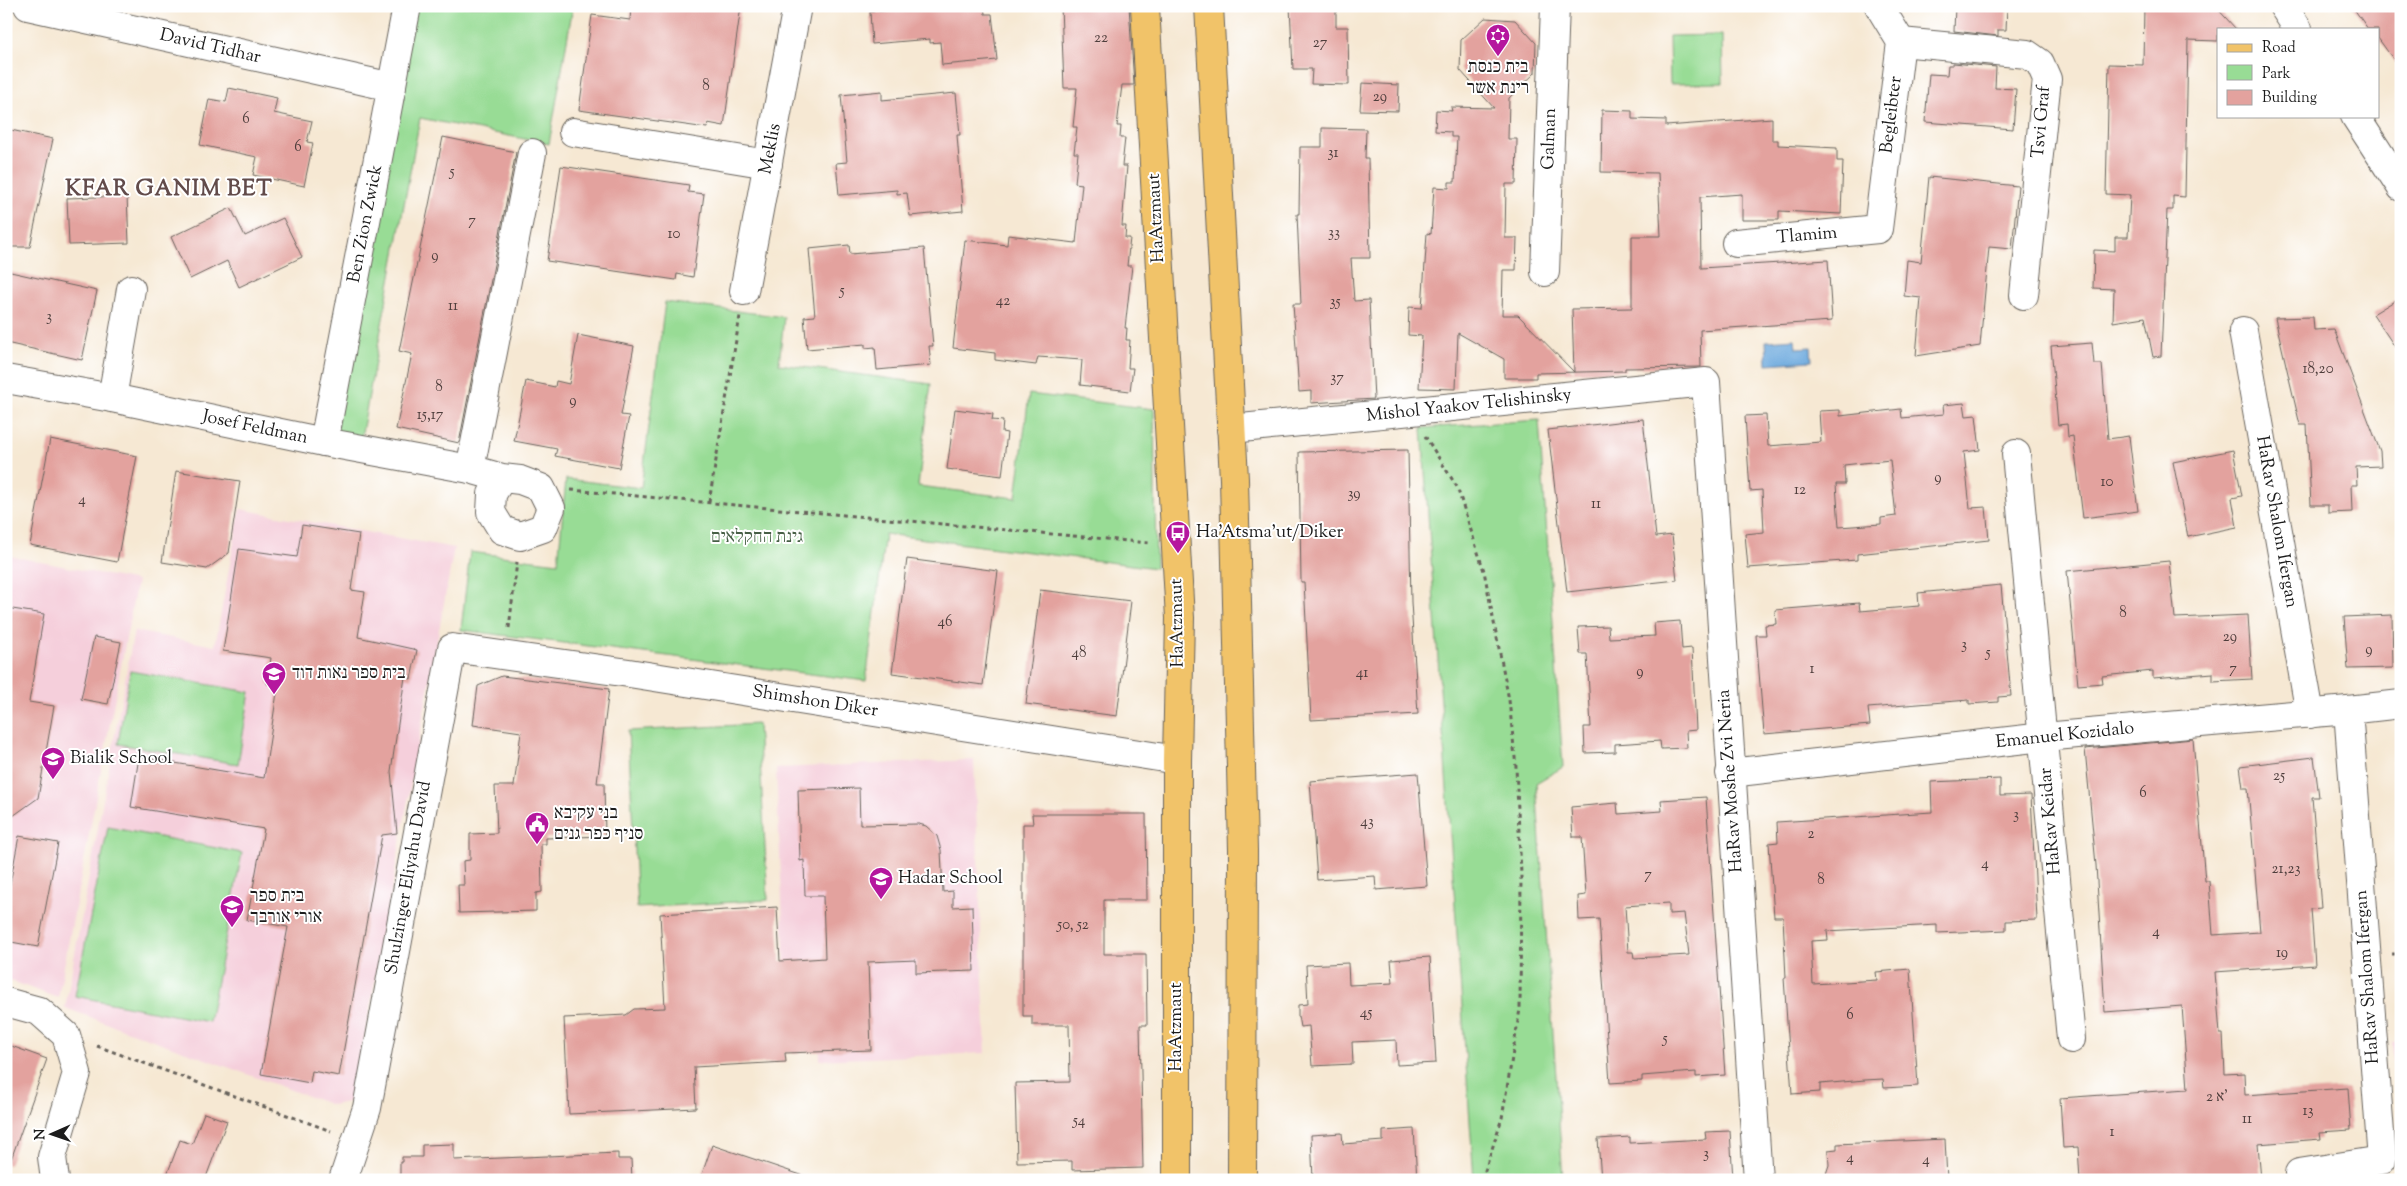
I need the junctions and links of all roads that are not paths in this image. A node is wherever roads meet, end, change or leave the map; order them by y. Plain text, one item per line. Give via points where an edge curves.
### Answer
1 (28, 6) edge
2 (407, 6) edge
3 (797, 6) edge
4 (1145, 6) edge
5 (1209, 6) edge
6 (1555, 6) edge
7 (1879, 6) edge
8 (2283, 6) edge
9 (2297, 28) edge
10 (1901, 42) junction
11 (392, 87) junction
12 (2356, 118) edge
13 (573, 132) dead end
14 (532, 153) dead end
15 (768, 164) junction
16 (2401, 187) edge
17 (1878, 229) joint
18 (1736, 243) dead end
19 (1545, 272) dead end
20 (130, 289) dead end
21 (744, 291) road end
22 (2024, 295) dead end
23 (2243, 331) dead end
24 (6, 379) edge
25 (1706, 382) joint
26 (112, 398) junction
27 (1231, 429) junction
28 (324, 442) junction
29 (2016, 454) dead end
30 (470, 469) junction
31 (502, 478) junction
32 (452, 648) joint
33 (2401, 704) edge
34 (2348, 710) junction
35 (2310, 714) junction
36 (2044, 737) junction
37 (1177, 760) junction
38 (1730, 773) junction
39 (6, 1002) edge
40 (2071, 1039) dead end
41 (2300, 1173) dead end
42 (56, 1180) edge
43 (343, 1180) edge
44 (1177, 1180) edge
45 (1242, 1180) edge
46 (1758, 1180) edge

1 - 11 street, David Tidhar
2 - 11 street, Ben Zion Zwick
3 - 15 street, Meklis
4 - 37 main road, HaAtzmaut via 1180,618
5 - 27 main road
6 - 19 street, Galman
7 - 10 street
8 - 9 street
10 - 17 street, Begleibter
10 - 22 street, Tsvi Graf via 2027,54 2040,63 2047,79
11 - 28 street, Ben Zion Zwick
12 - 16 street
13 - 15 street
14 - 30 street
15 - 21 street, Meklis
17 - 18 street, Tlamim
20 - 26 street
23 - 35 street, HaRav Shalom Ifergan
24 - 26 street, Josef Feldman
25 - 27 street, Mishol Yaakov Telishinsky
25 - 38 street, HaRav Moshe Zvi Neria
26 - 28 street, Josef Feldman
27 - 45 main road via 1243,850
28 - 30 street, Josef Feldman
29 - 36 street, HaRav Keidar
30 - 31 street, Josef Feldman
31 - 31 street, Josef Feldman via 492,494 491,512 502,530 520,536 543,528 550,508 541,488 520,480
32 - 37 street, Shimshon Diker via 629,672
32 - 43 street, Shulzinger Eliyahu David via 367,1108
33 - 34 street, Emanuel Kozidalo
34 - 35 street, Emanuel Kozidalo
34 - 41 street, HaRav Shalom Ifergan via 2382,1160
35 - 36 street, Emanuel Kozidalo
36 - 38 street, Emanuel Kozidalo
36 - 40 street, HaRav Keidar
37 - 44 main road, HaAtzmaut
38 - 46 street, HaRav Moshe Zvi Neria
39 - 42 street via 39,1011 66,1035 78,1073 52,1157

